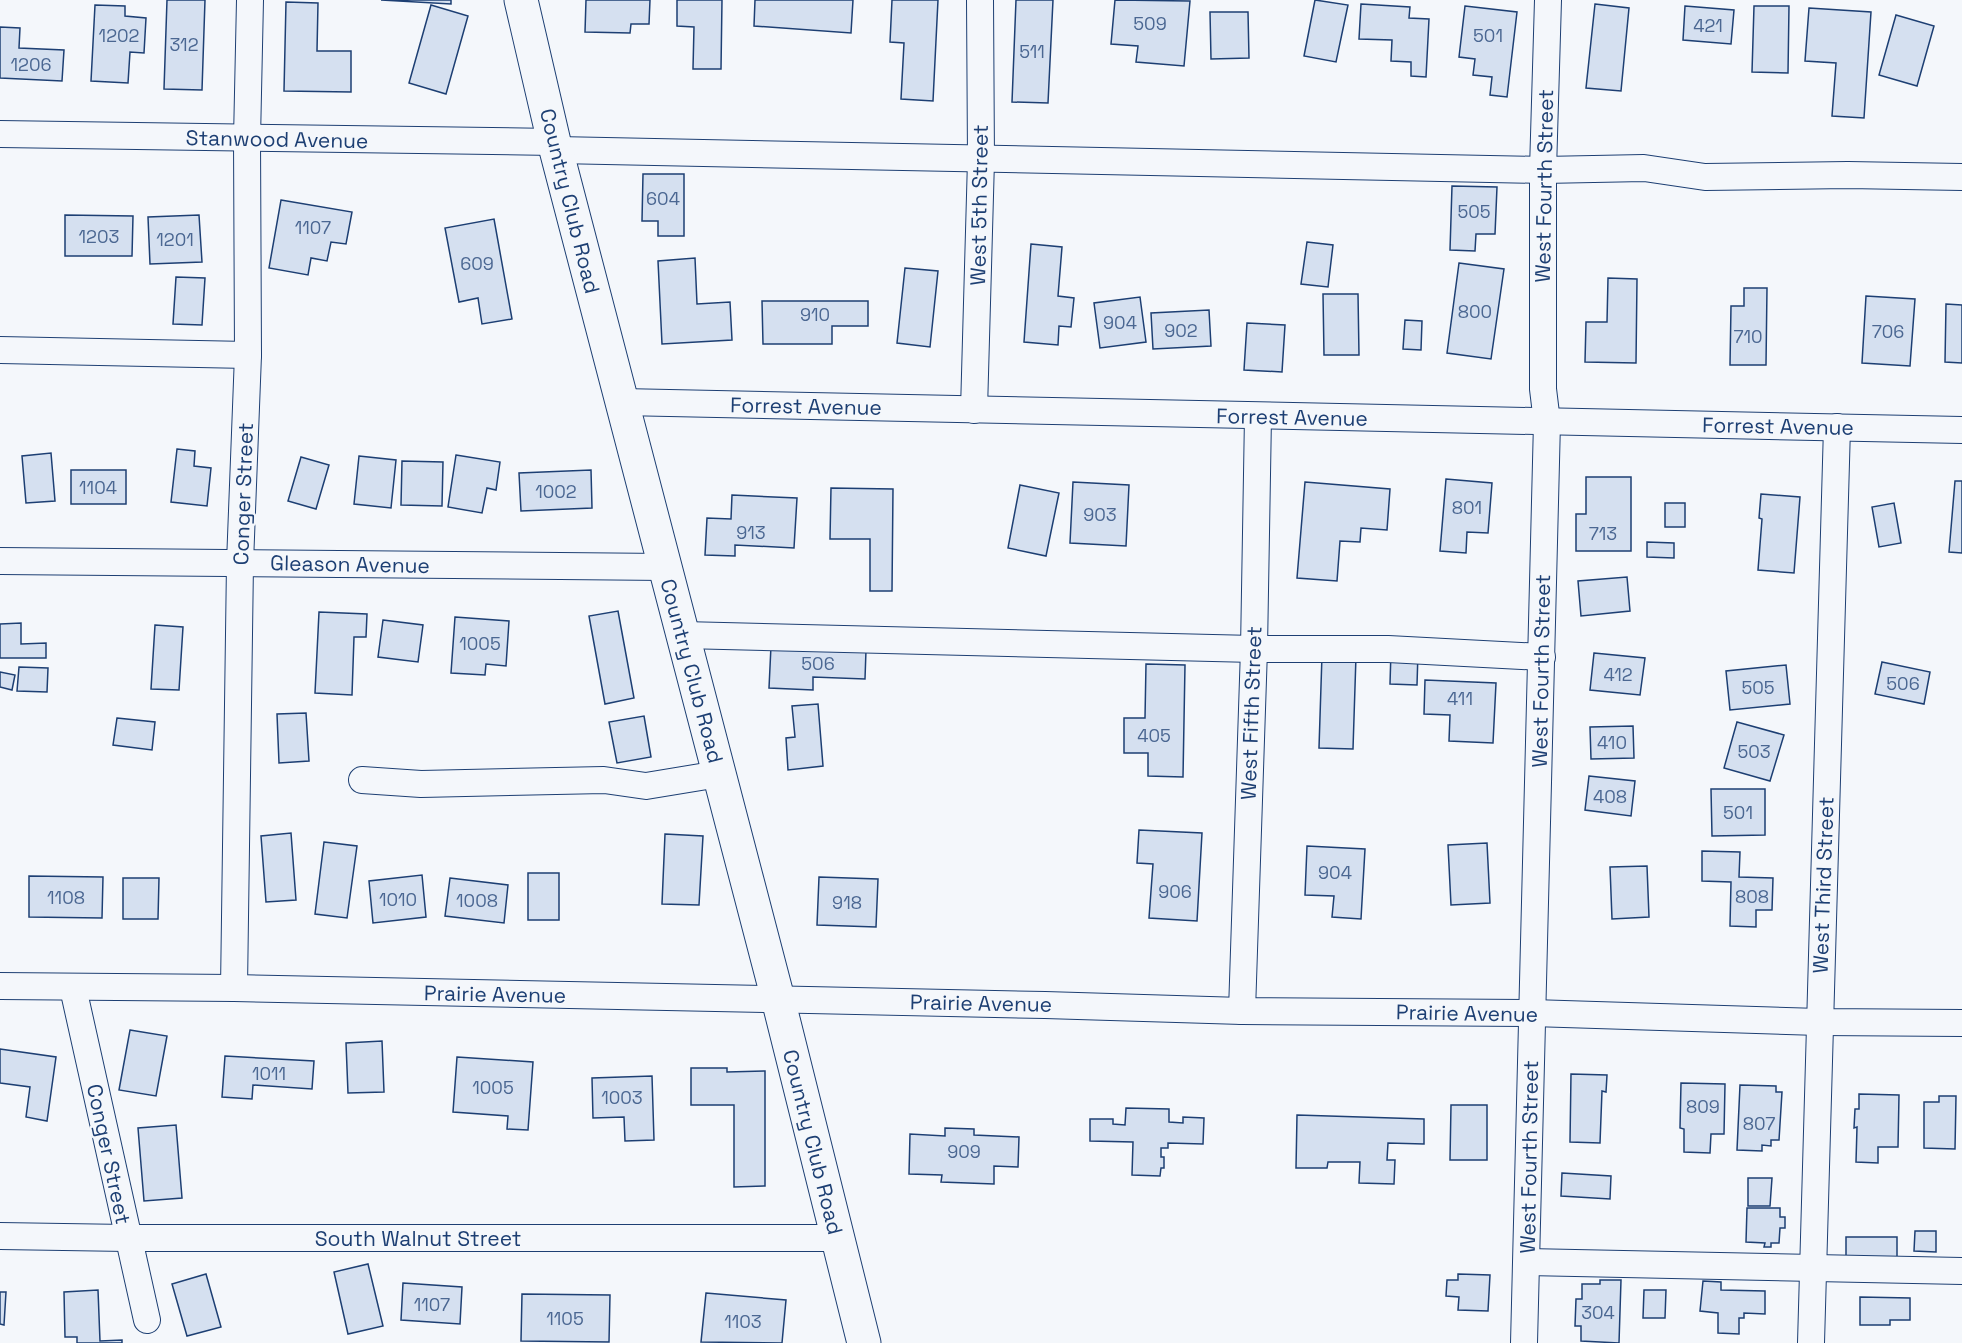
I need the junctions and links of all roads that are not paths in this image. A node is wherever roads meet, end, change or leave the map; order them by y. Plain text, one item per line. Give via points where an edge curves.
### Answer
1 (250, 0) edge
2 (521, 0) edge
3 (980, 0) edge
4 (1548, 0) edge
5 (0, 134) edge
6 (247, 139) junction
7 (555, 146) junction
8 (981, 160) junction
9 (1543, 170) junction
10 (1962, 177) edge
11 (0, 350) edge
12 (248, 355) junction
13 (622, 402) junction
14 (974, 410) junction
15 (1258, 416) junction
16 (1547, 422) junction
17 (1837, 427) junction
18 (1962, 430) edge
19 (0, 561) edge
20 (240, 563) junction
21 (665, 567) junction
22 (683, 634) junction
23 (1254, 650) junction
24 (1542, 657) junction
25 (719, 774) junction
26 (362, 780) dead end
27 (0, 986) edge
28 (73, 988) junction
29 (234, 988) junction
30 (778, 999) junction
31 (1242, 1011) junction
32 (1532, 1013) junction
33 (1819, 1022) junction
34 (1962, 1023) edge
35 (0, 1236) edge
36 (127, 1238) junction
37 (836, 1238) junction
38 (1527, 1262) junction
39 (1812, 1269) junction
40 (1962, 1271) edge
41 (147, 1320) dead end
42 (864, 1343) edge
43 (1524, 1343) edge
44 (1810, 1343) edge

1 - 6 street, Conger Street
2 - 7 main road, Country Club Road
3 - 8 street, West 5th Street
4 - 9 street, West Fourth Street
5 - 6 street, Stanwood Avenue
6 - 7 street, Stanwood Avenue
6 - 12 street, Conger Street
7 - 8 street, Stanwood Avenue
7 - 13 main road, Country Club Road
8 - 9 street, Stanwood Avenue
8 - 14 street, West 5th Street
9 - 10 street, Stanwood Avenue via 1644,168 1705,177
9 - 16 street, West Fourth Street via 1542,390
11 - 12 street
12 - 20 street, Conger Street
13 - 14 street, Forrest Avenue
13 - 21 main road, Country Club Road
14 - 15 street, Forrest Avenue
15 - 16 street, Forrest Avenue
15 - 23 street, West Fifth Street
16 - 17 street, Forrest Avenue
16 - 24 street, West Fourth Street
17 - 18 street, Forrest Avenue
17 - 33 street, West Third Street
19 - 20 street, Gleason Avenue
20 - 21 street, Gleason Avenue
20 - 29 street, Conger Street
21 - 22 main road, Country Club Road
22 - 23 street
22 - 25 main road, Country Club Road
23 - 24 street via 1388,649
23 - 31 street, West Fifth Street
24 - 32 street, West Fourth Street
25 - 26 street via 646,786 604,780 432,784
25 - 30 main road, Country Club Road
27 - 28 street, Prairie Avenue
28 - 29 street, Prairie Avenue
28 - 36 street, Conger Street
29 - 30 street, Prairie Avenue
30 - 31 street, Prairie Avenue
30 - 37 main road, Country Club Road
31 - 32 street, Prairie Avenue
32 - 33 street, Prairie Avenue
32 - 38 street, West Fourth Street
33 - 34 street, Prairie Avenue
33 - 39 street, West Third Street
35 - 36 street, South Walnut Street
36 - 37 street, South Walnut Street
36 - 41 street, Conger Street
37 - 42 main road, Country Club Road
38 - 39 street
38 - 43 street, West Fourth Street
39 - 40 street
39 - 44 street, West Third Street

